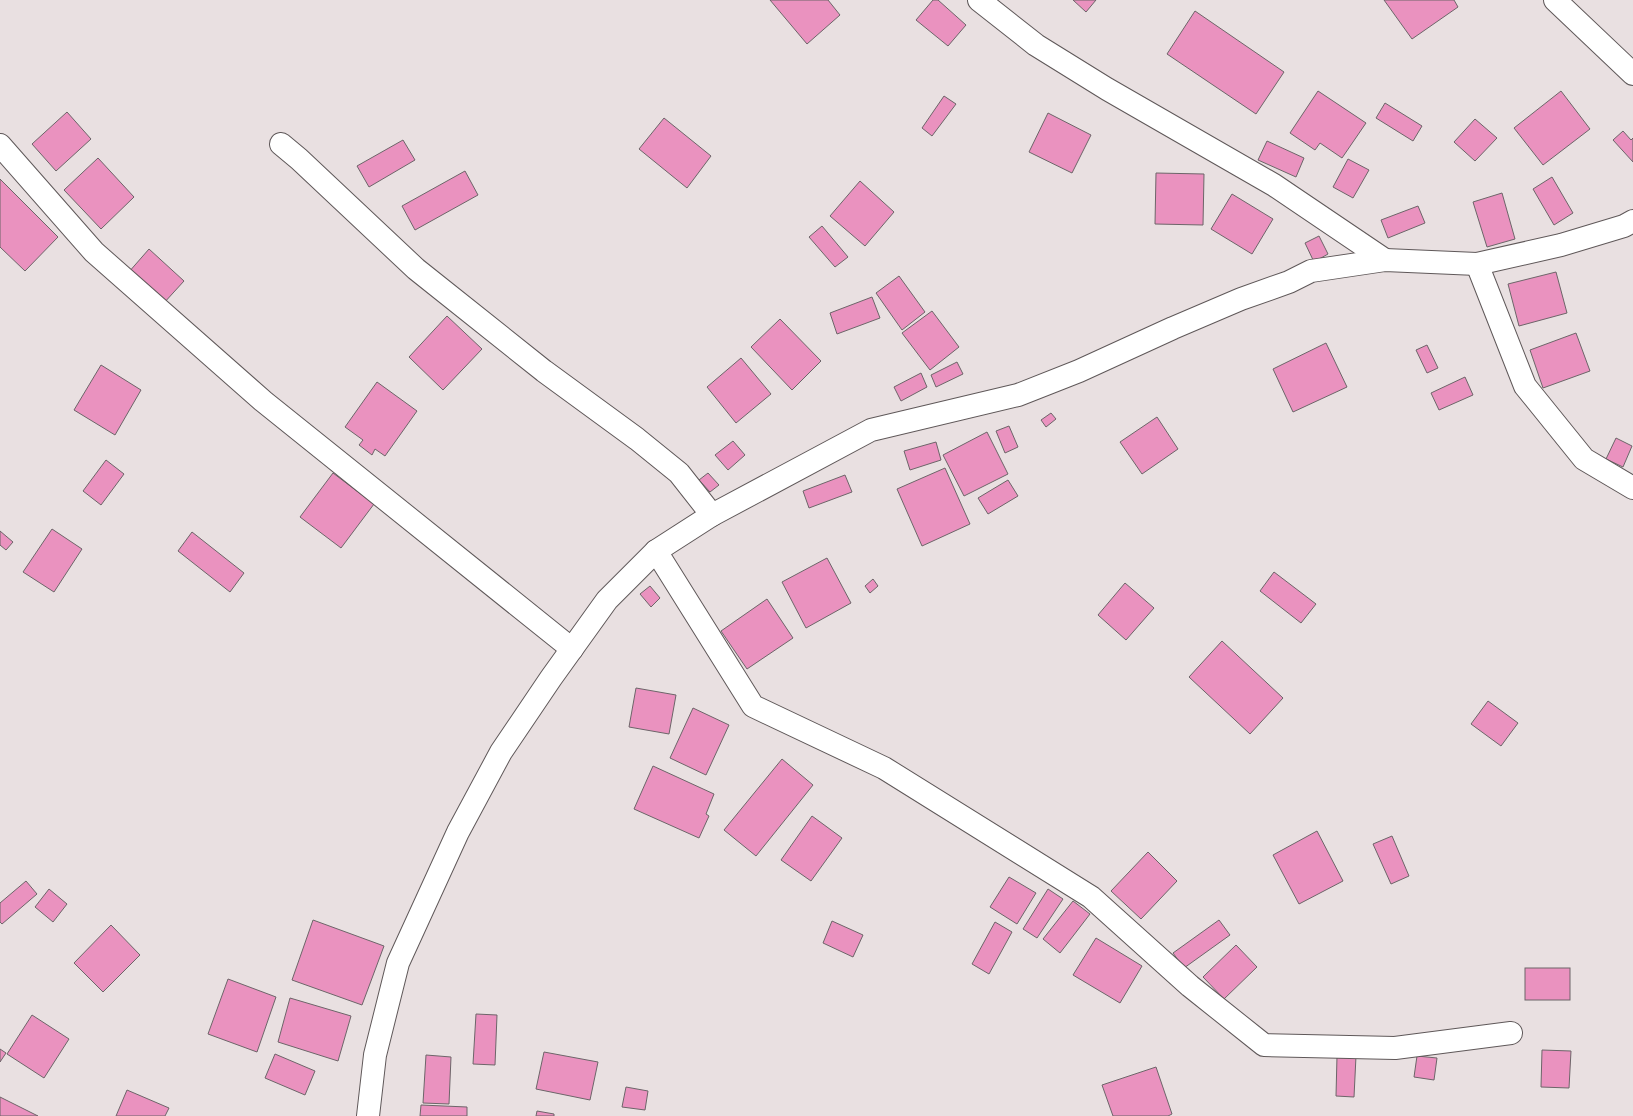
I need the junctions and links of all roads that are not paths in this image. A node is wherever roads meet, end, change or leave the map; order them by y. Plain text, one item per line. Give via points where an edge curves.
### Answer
1 (979, 0) edge
2 (1555, 0) edge
3 (1633, 74) edge
4 (281, 144) dead end
5 (0, 145) edge
6 (1633, 221) edge
7 (1385, 260) junction
8 (1477, 264) junction
9 (1633, 488) edge
10 (712, 515) junction
11 (656, 551) junction
12 (572, 649) junction
13 (1511, 1033) dead end
14 (368, 1116) edge

1 - 7 street via 1036,45 1274,185
2 - 3 street
4 - 10 street via 416,269 544,371 637,438 679,473
5 - 12 street via 94,252 263,401
6 - 8 street via 1561,245
7 - 8 street
7 - 10 street via 1310,271 1018,395 871,430
8 - 9 street via 1525,386 1584,459
10 - 11 street
11 - 12 street via 607,600
11 - 13 street via 753,706 884,768 1091,898 1190,986 1264,1045 1395,1048
12 - 14 street via 501,752 458,832 398,963 375,1055

